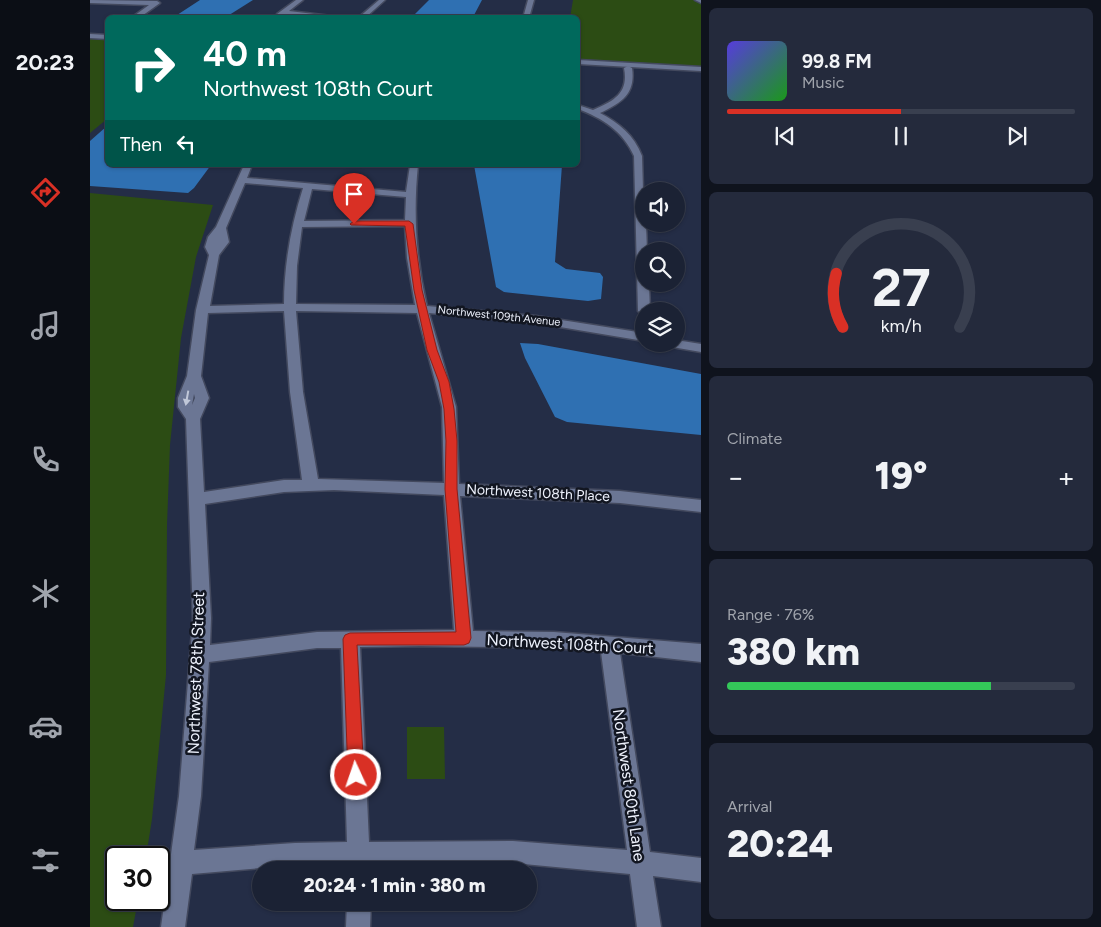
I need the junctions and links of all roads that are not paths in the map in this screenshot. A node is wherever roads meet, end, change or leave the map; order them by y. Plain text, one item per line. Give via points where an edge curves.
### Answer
1 (162, 0) edge
2 (300, 0) edge
3 (382, 0) edge
4 (531, 0) edge
5 (92, 2) edge
6 (155, 4) junction
7 (138, 15) edge
8 (279, 15) edge
9 (364, 15) edge
10 (527, 15) edge
11 (90, 34) edge
12 (105, 35) edge
13 (580, 63) edge
14 (580, 63) edge
15 (618, 64) junction
16 (628, 68) junction
17 (701, 70) edge
18 (580, 108) edge
19 (593, 112) junction
20 (247, 167) edge
21 (414, 167) edge
22 (240, 180) junction
23 (308, 186) junction
24 (410, 195) junction
25 (298, 224) junction
26 (409, 224) junction
27 (644, 302) edge
28 (291, 308) junction
29 (423, 309) junction
30 (202, 310) junction
31 (635, 335) edge
32 (685, 345) edge
33 (701, 348) edge
34 (311, 485) junction
35 (451, 489) junction
36 (196, 499) junction
37 (701, 506) edge
38 (464, 638) junction
39 (350, 639) junction
40 (609, 644) junction
41 (701, 654) edge
42 (200, 655) junction
43 (351, 861) edge
44 (359, 861) edge
45 (374, 861) edge
46 (182, 863) junction
47 (641, 863) junction
48 (701, 870) edge
49 (359, 911) edge
50 (173, 927) edge
51 (358, 927) edge
52 (649, 927) edge

1 - 6 street
2 - 8 street
3 - 9 street
4 - 10 street
5 - 6 street
6 - 7 street
11 - 12 street
13 - 15 street
14 - 16 street
15 - 16 street
15 - 17 street
16 - 17 street
16 - 19 street via 630,81 626,93 612,104
18 - 19 street
19 - 27 street via 630,138 638,156
20 - 22 street, Northwest 78th Street
21 - 24 street
22 - 23 street
22 - 30 street, Northwest 78th Street via 222,228 224,242 214,255
23 - 24 street
23 - 25 street
24 - 26 street
25 - 26 street
25 - 28 street
26 - 29 street
28 - 29 street, Northwest 109th Avenue
28 - 30 street, Northwest 109th Avenue
28 - 34 street via 296,392
29 - 31 street, Northwest 109th Avenue via 512,316
29 - 35 street via 449,409
30 - 36 street, Northwest 78th Street via 194,376 185,398 185,407 193,419
32 - 33 street
34 - 35 street, Northwest 108th Place
34 - 36 street, Northwest 108th Place
35 - 37 street, Northwest 108th Place via 620,497
35 - 38 street
36 - 42 street, Northwest 78th Street via 202,618
38 - 39 street, Northwest 108th Court
38 - 40 street, Northwest 108th Court
39 - 42 street, Northwest 108th Court via 317,640
39 - 44 street
40 - 41 street, Northwest 108th Court
40 - 47 street, Northwest 80th Lane
42 - 46 street, Northwest 78th Street
43 - 46 street via 295,854
45 - 47 street via 513,852
46 - 50 street, Northwest 78th Street
47 - 48 street
47 - 52 street, Northwest 80th Lane
49 - 51 street

